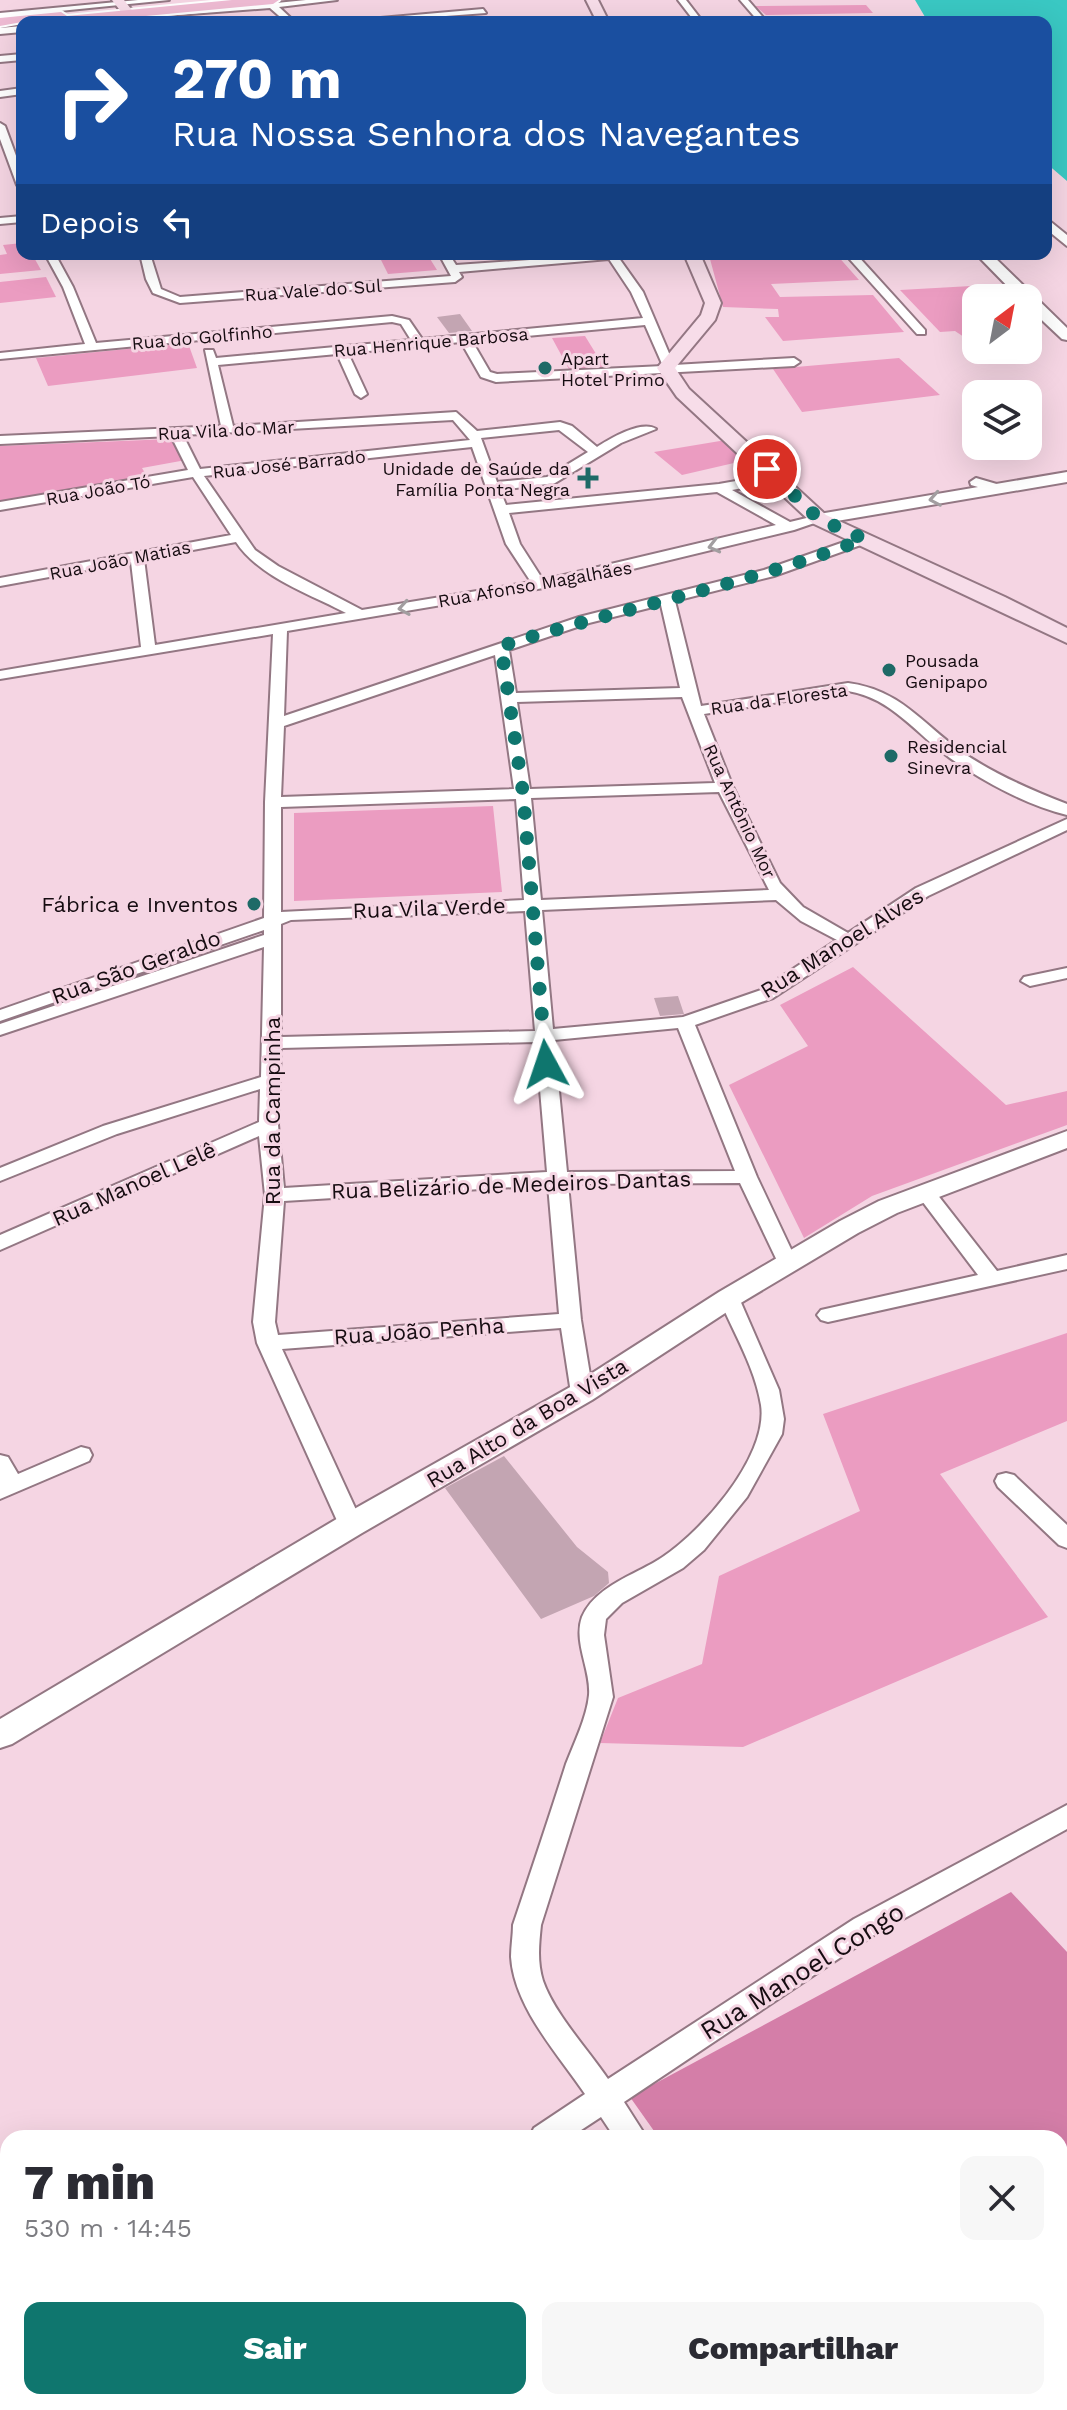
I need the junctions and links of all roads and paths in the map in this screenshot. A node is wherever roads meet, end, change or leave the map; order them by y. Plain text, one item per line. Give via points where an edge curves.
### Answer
1 (165, 0) edge
2 (232, 0) edge
3 (333, 0) edge
4 (472, 0) edge
5 (682, 0) edge
6 (744, 0) edge
7 (273, 3) edge
8 (127, 11) edge
9 (483, 11) junction
10 (0, 15) edge
11 (85, 16) edge
12 (88, 16) edge
13 (431, 16) edge
14 (488, 16) edge
15 (694, 16) edge
16 (758, 16) edge
17 (4, 131) edge
18 (16, 174) edge
19 (1052, 228) edge
20 (1067, 242) edge
21 (53, 260) edge
22 (147, 260) edge
23 (447, 260) edge
24 (570, 260) edge
25 (615, 260) edge
26 (695, 260) edge
27 (855, 260) edge
28 (989, 260) edge
29 (454, 274) junction
30 (1014, 284) edge
31 (1042, 312) edge
32 (649, 321) junction
33 (921, 332) dead end
34 (1067, 336) edge
35 (204, 337) junction
36 (465, 339) junction
37 (419, 343) junction
38 (92, 347) junction
39 (341, 350) junction
40 (0, 356) edge
41 (213, 362) junction
42 (794, 362) dead end
43 (667, 366) junction
44 (361, 394) dead end
45 (228, 429) junction
46 (650, 429) dead end
47 (175, 432) junction
48 (475, 439) junction
49 (0, 440) edge
50 (597, 453) junction
51 (196, 473) junction
52 (1067, 477) edge
53 (776, 478) junction
54 (976, 482) dead end
55 (492, 487) junction
56 (719, 488) junction
57 (995, 488) junction
58 (0, 506) edge
59 (500, 510) junction
60 (819, 519) junction
61 (789, 527) junction
62 (241, 537) junction
63 (864, 539) junction
64 (137, 557) junction
65 (0, 582) edge
66 (540, 585) junction
67 (667, 599) junction
68 (361, 615) junction
69 (280, 629) junction
70 (1067, 637) edge
71 (501, 646) junction
72 (149, 651) junction
73 (0, 675) edge
74 (688, 692) junction
75 (510, 698) junction
76 (695, 711) junction
77 (277, 723) junction
78 (725, 787) junction
79 (523, 793) junction
80 (273, 802) junction
81 (1067, 810) edge
82 (1067, 824) edge
83 (780, 895) junction
84 (531, 905) junction
85 (272, 929) junction
86 (851, 941) junction
87 (1067, 973) edge
88 (1030, 981) dead end
89 (0, 1016) edge
90 (685, 1022) junction
91 (0, 1030) edge
92 (543, 1036) junction
93 (272, 1043) junction
94 (270, 1080) junction
95 (268, 1125) junction
96 (1067, 1139) edge
97 (0, 1175) edge
98 (747, 1177) junction
99 (556, 1178) junction
100 (926, 1193) junction
101 (275, 1195) junction
102 (0, 1243) edge
103 (1067, 1262) edge
104 (788, 1264) junction
105 (993, 1280) junction
106 (729, 1298) junction
107 (828, 1315) dead end
108 (570, 1320) junction
109 (268, 1343) junction
110 (582, 1393) junction
111 (81, 1455) dead end
112 (0, 1463) edge
113 (1006, 1481) dead end
114 (7, 1488) edge
115 (351, 1525) junction
116 (1067, 1539) edge
117 (0, 1735) edge
118 (1067, 1816) edge
119 (606, 2097) junction
120 (556, 2130) edge
121 (627, 2130) edge

1 - 8 street
2 - 8 main road
3 - 7 street
4 - 9 street
5 - 15 street
6 - 16 street
7 - 8 main road
8 - 10 street
8 - 11 main road
8 - 12 main road
9 - 13 street
9 - 14 street
17 - 18 street
19 - 20 street
21 - 38 street
22 - 29 street, Rua Vale do Sul via 155,292 170,299
23 - 29 street
24 - 29 street, Rua Vale do Sul
25 - 32 street
26 - 43 main road via 712,309
27 - 33 street
28 - 30 street
31 - 34 street
32 - 36 street, Rua Henrique Barbosa
32 - 43 street
35 - 37 street, Rua do Golfinho via 392,319 403,321
35 - 38 street, Rua do Golfinho
35 - 41 street
36 - 37 street, Rua Henrique Barbosa
36 - 43 street via 492,377
37 - 39 street, Rua Henrique Barbosa
38 - 40 street, Rua do Golfinho
39 - 41 street, Rua Henrique Barbosa
39 - 44 street
41 - 45 street
42 - 43 street
43 - 53 main road via 683,393
45 - 47 street, Rua Vila do Mar
45 - 48 street, Rua Vila do Mar via 451,415 460,418
46 - 50 street via 628,434
47 - 49 street, Rua Vila do Mar
47 - 51 street
48 - 50 street, Rua José Barrado via 560,426
48 - 51 street, Rua José Barrado
48 - 55 street
50 - 55 street via 546,482
51 - 58 street, Rua João Tó
51 - 62 street
52 - 57 street, Rua Afonso Magalhães
53 - 56 street
53 - 60 main road
54 - 57 street
55 - 59 street
56 - 59 street
56 - 61 street
57 -> 60 street, Rua Afonso Magalhães
59 - 66 street via 513,544
60 - 61 street, Rua Afonso Magalhães
60 - 63 main road
61 -> 66 street, Rua Afonso Magalhães
62 - 64 street, Rua João Matias
62 - 68 street via 250,553 273,569
63 - 67 street via 769,573
63 - 70 main road
64 - 65 street, Rua João Matias
64 - 72 street
66 -> 68 street, Rua Afonso Magalhães
67 - 71 street
67 - 74 street, Rua Antônio Mor
68 - 69 street, Rua Afonso Magalhães
69 - 72 street, Rua Afonso Magalhães
69 - 77 street, Rua da Campinha
71 - 75 street
71 - 77 street
72 - 73 street, Rua Afonso Magalhães
74 - 75 street
74 - 76 street, Rua Antônio Mor
75 - 79 street
76 - 78 street, Rua Antônio Mor
76 - 81 street, Rua da Floresta via 848,687 868,689 906,712 968,763
77 - 80 street, Rua da Campinha
78 - 79 street
78 - 83 street, Rua Antônio Mor
79 - 80 street
79 - 84 street
80 - 85 street, Rua da Campinha
82 - 86 street, Rua Manoel Alves via 922,892
83 - 84 street, Rua Vila Verde
83 - 86 street, Rua Antônio Mor via 801,915
84 - 85 street, Rua Vila Verde via 306,913
84 - 92 street
85 - 89 street, Rua São Geraldo
85 - 91 street, Rua São Geraldo via 242,949
85 - 93 street, Rua da Campinha
86 - 90 street, Rua Manoel Alves via 767,994
87 - 88 street
90 - 92 street, Rua Manoel Alves
90 - 98 street
92 - 93 street, Rua Manoel Alves
92 - 99 street
93 - 94 street, Rua da Campinha
94 - 95 street, Rua da Campinha
94 - 97 street via 110,1130
95 - 101 street, Rua da Campinha
95 - 102 street, Rua Manoel Lelê
96 - 100 street, Rua Alto da Boa Vista
98 - 99 street, Rua Belizário de Medeiros Dantas
98 - 104 street
99 - 101 street, Rua Belizário de Medeiros Dantas
99 - 108 street
100 - 104 street, Rua Alto da Boa Vista via 888,1207
100 - 105 street
101 - 109 street, Rua da Campinha via 264,1322
103 - 105 street
104 - 106 street, Rua Alto da Boa Vista
105 - 107 street
106 - 110 street, Rua Alto da Boa Vista
106 - 119 street via 770,1397 771,1439 699,1540 612,1599 593,1619 601,1697 527,1925 530,1983
108 - 109 street, Rua João Penha
108 - 110 street
109 - 115 street, Rua da Campinha
110 - 115 street, Rua Alto da Boa Vista
111 - 114 street
112 - 114 street
113 - 116 street
115 - 117 street, Rua Alto da Boa Vista
118 - 119 street, Rua Manoel Congo via 864,1927
119 - 120 street, Rua Manoel Congo
119 - 121 street

